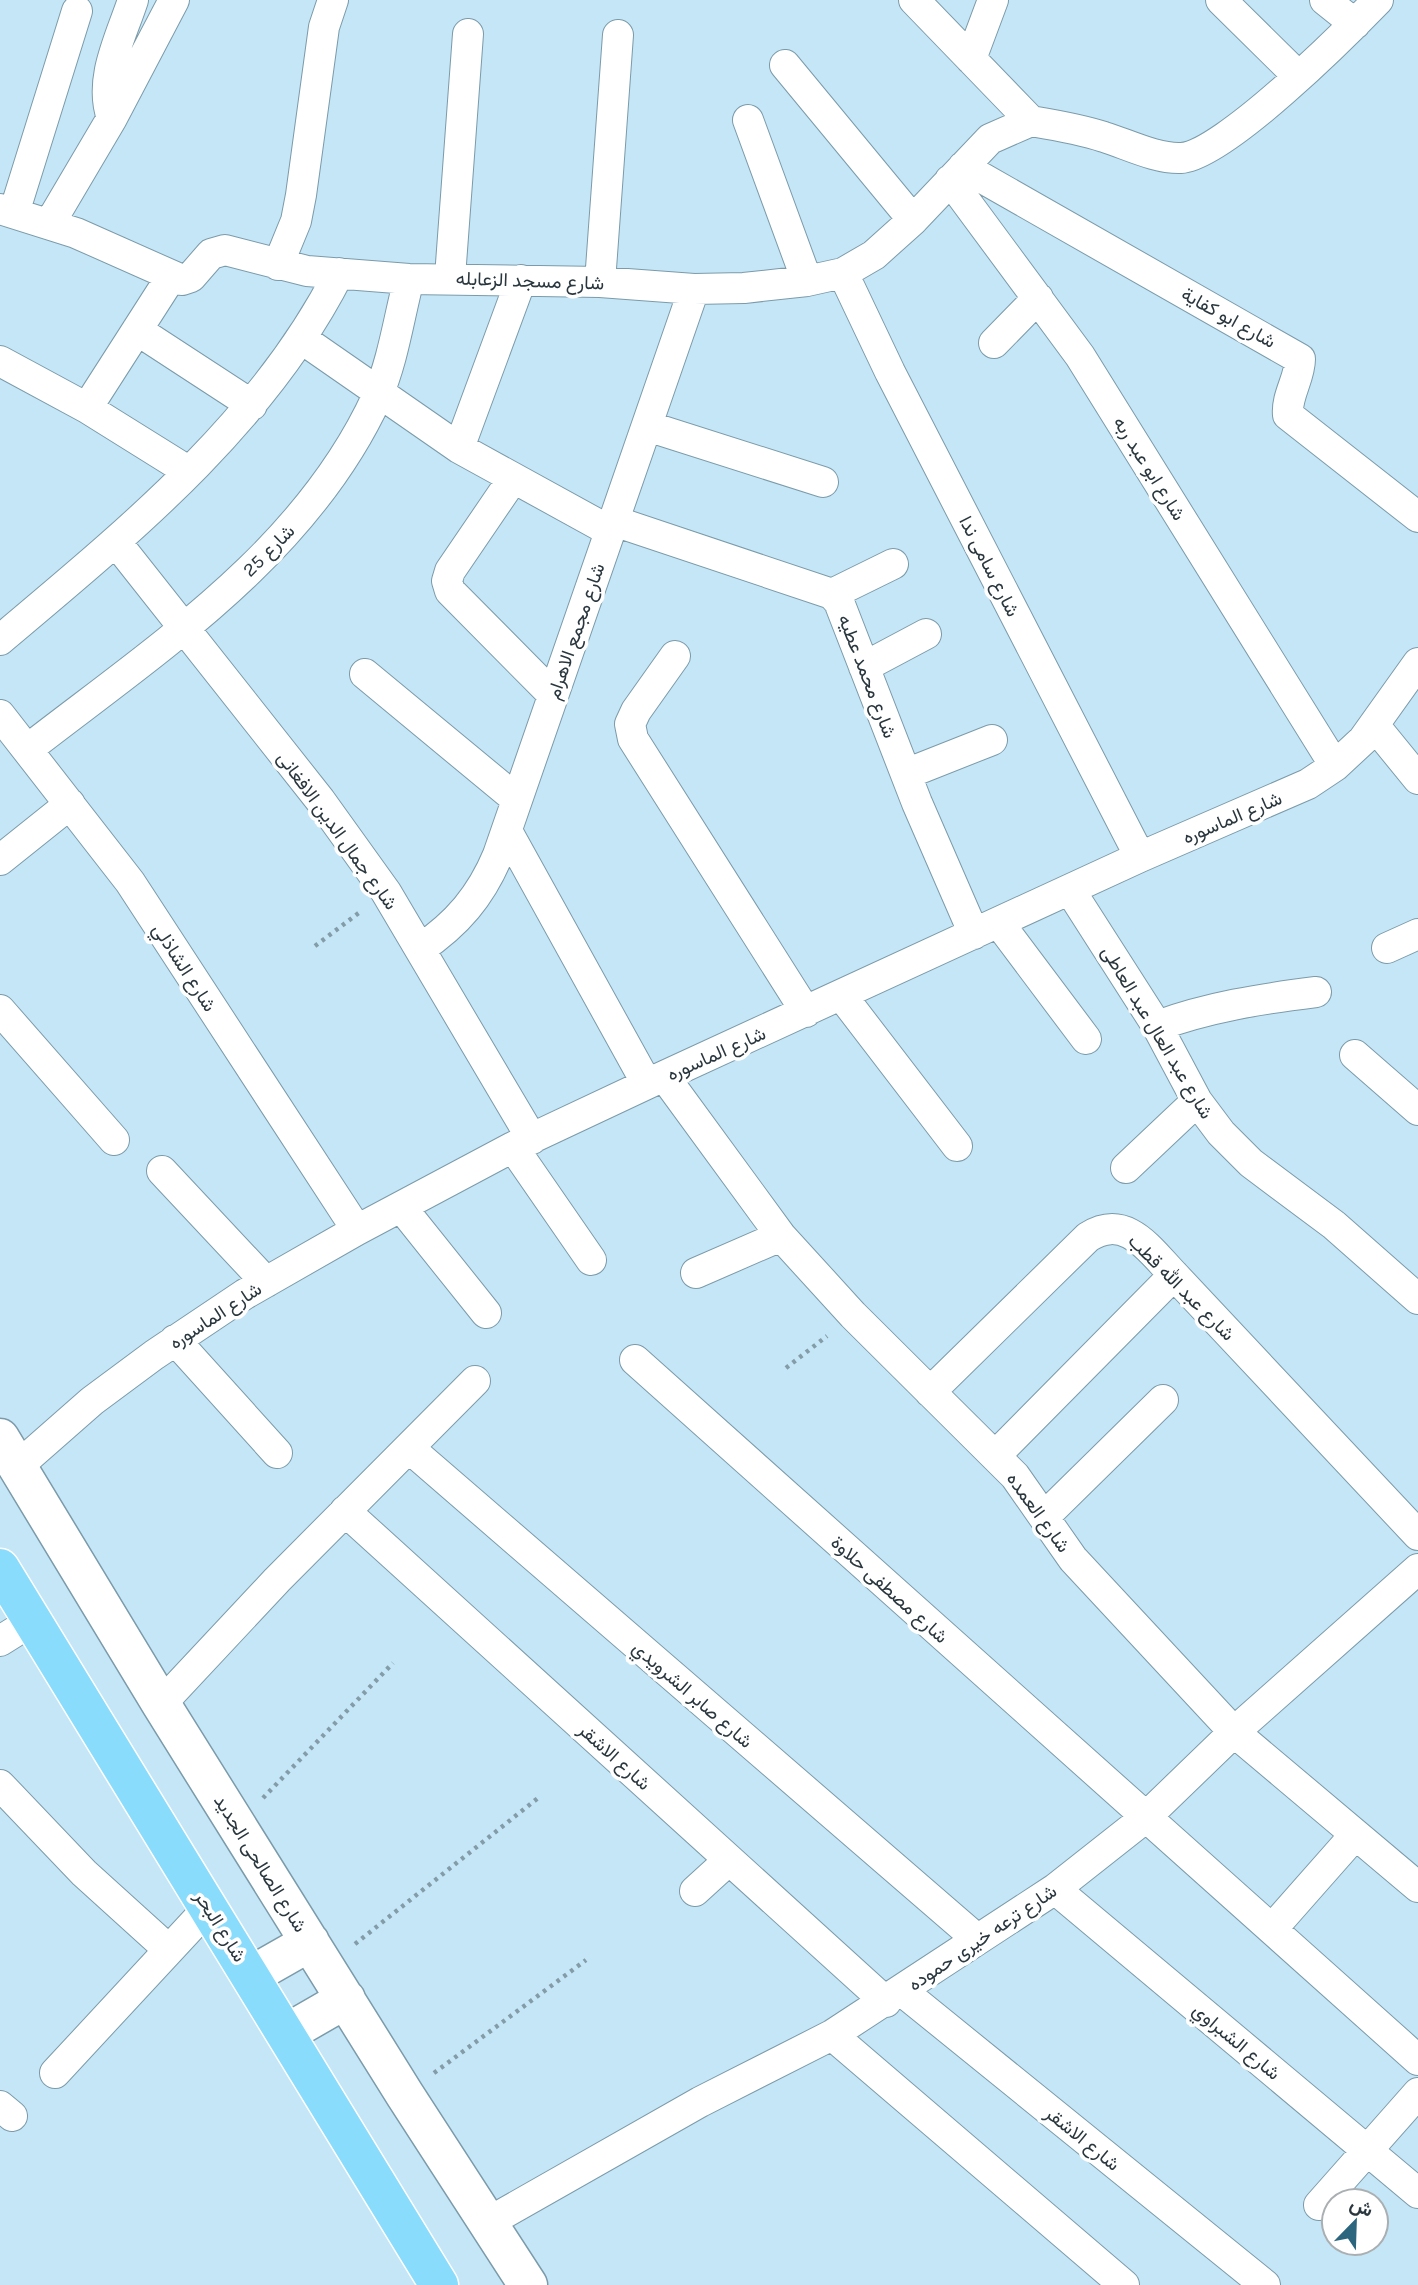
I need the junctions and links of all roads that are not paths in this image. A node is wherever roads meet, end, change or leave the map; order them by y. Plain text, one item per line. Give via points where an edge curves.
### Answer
1 (133, 0) edge
2 (174, 0) edge
3 (333, 0) edge
4 (914, 0) edge
5 (993, 0) edge
6 (1221, 0) edge
7 (1325, 0) edge
8 (1378, 0) edge
9 (77, 11) dead end
10 (1355, 24) junction
11 (467, 34) dead end
12 (618, 35) dead end
13 (971, 59) junction
14 (785, 65) dead end
15 (1298, 76) junction
16 (112, 118) junction
17 (748, 120) dead end
18 (1031, 121) junction
19 (956, 173) junction
20 (7, 211) edge
21 (913, 220) junction
22 (50, 223) junction
23 (278, 265) junction
24 (339, 273) junction
25 (843, 273) junction
26 (171, 277) junction
27 (450, 277) junction
28 (410, 279) junction
29 (521, 280) junction
30 (807, 281) junction
31 (600, 282) junction
32 (694, 289) junction
33 (1038, 298) junction
34 (137, 330) junction
35 (302, 339) junction
36 (994, 342) dead end
37 (0, 361) edge
38 (378, 394) junction
39 (252, 405) junction
40 (87, 408) junction
41 (647, 426) junction
42 (459, 449) junction
43 (188, 471) junction
44 (512, 480) junction
45 (823, 482) dead end
46 (1418, 517) edge
47 (612, 526) junction
48 (116, 542) junction
49 (893, 564) dead end
50 (832, 594) junction
51 (185, 627) junction
52 (926, 634) dead end
53 (0, 640) edge
54 (675, 656) dead end
55 (1418, 663) edge
56 (864, 667) junction
57 (365, 674) dead end
58 (553, 695) junction
59 (0, 715) edge
60 (1374, 725) junction
61 (992, 740) dead end
62 (28, 749) junction
63 (1335, 766) junction
64 (906, 774) junction
65 (1418, 779) edge
66 (516, 799) junction
67 (70, 804) junction
68 (507, 831) junction
69 (1140, 857) junction
70 (0, 860) edge
71 (1070, 890) junction
72 (986, 929) junction
73 (1418, 934) edge
74 (420, 948) junction
75 (1387, 948) dead end
76 (1316, 992) dead end
77 (842, 996) junction
78 (0, 1010) edge
79 (806, 1012) junction
80 (1157, 1026) junction
81 (1086, 1039) dead end
82 (1355, 1055) dead end
83 (655, 1080) junction
84 (1197, 1101) junction
85 (1418, 1111) edge
86 (114, 1140) dead end
87 (523, 1143) junction
88 (957, 1146) dead end
89 (1126, 1168) dead end
90 (162, 1171) dead end
91 (402, 1208) junction
92 (357, 1230) junction
93 (781, 1236) junction
94 (591, 1260) dead end
95 (696, 1273) dead end
96 (1174, 1275) junction
97 (265, 1282) junction
98 (1418, 1299) edge
99 (486, 1313) dead end
100 (175, 1340) junction
101 (635, 1360) dead end
102 (475, 1381) dead end
103 (930, 1392) junction
104 (1163, 1400) dead end
105 (409, 1448) junction
106 (9, 1452) edge
107 (276, 1452) dead end
108 (995, 1456) junction
109 (345, 1511) junction
110 (1044, 1517) junction
111 (1418, 1535) edge
112 (0, 1568) edge
113 (1418, 1569) edge
114 (32, 1621) junction
115 (0, 1641) edge
116 (161, 1704) junction
117 (1234, 1732) junction
118 (0, 1785) edge
119 (1144, 1818) junction
120 (1354, 1836) junction
121 (729, 1860) junction
122 (1418, 1887) edge
123 (1055, 1889) junction
124 (695, 1891) dead end
125 (209, 1908) junction
126 (1272, 1930) junction
127 (977, 1939) junction
128 (169, 1950) junction
129 (318, 1954) junction
130 (252, 1975) junction
131 (894, 1997) junction
132 (346, 1999) junction
133 (287, 2034) junction
134 (832, 2035) junction
135 (1418, 2060) edge
136 (55, 2073) dead end
137 (1418, 2093) edge
138 (1366, 2150) junction
139 (1418, 2193) edge
140 (1319, 2205) dead end
141 (487, 2223) junction
142 (439, 2285) edge
143 (528, 2285) edge
144 (1124, 2285) edge
145 (1265, 2285) edge

1 - 16 street via 107,82
2 - 16 street
3 - 23 street via 322,40 296,221
4 - 13 street
5 - 13 street
6 - 15 street
7 - 10 street
8 - 10 street
9 - 20 street
10 - 15 street
11 - 27 street
12 - 31 street
13 - 18 street
14 - 21 street
15 - 18 street via 1222,141 1178,159 1100,135
16 - 22 street
17 - 30 street
18 - 19 street, شارع مسجد الزعابله via 990,139
19 - 21 street, شارع مسجد الزعابله
19 - 33 street, شارع ابو عبد ربه
19 - 46 street, شارع ابو كفاية via 1300,359 1288,415
20 - 22 street
21 - 25 street, شارع مسجد الزعابله via 874,255
22 - 26 street
23 - 24 street, شارع مسجد الزعابله
23 - 26 street, شارع مسجد الزعابله via 217,250 191,277
24 - 28 street, شارع مسجد الزعابله
24 - 35 street
25 - 30 street, شارع مسجد الزعابله
25 - 69 street, شارع سامى ندا
26 - 34 street
27 - 28 street, شارع مسجد الزعابله
27 - 29 street, شارع مسجد الزعابله
28 - 38 street, شارع 25
29 - 31 street, شارع مسجد الزعابله
29 - 42 street
30 - 32 street, شارع مسجد الزعابله via 744,289
31 - 32 street, شارع مسجد الزعابله
32 - 41 street, شارع مجمع الاهرام
33 - 36 street
33 - 63 street, شارع ابو عبد ربه via 1080,356
34 - 39 street
34 - 40 street
35 - 38 street, شارع محمد عطيه
35 - 39 street
37 - 40 street
38 - 42 street, شارع محمد عطيه
38 - 51 street, شارع 25 via 350,449 278,544
39 - 43 street
40 - 43 street
41 - 45 street
41 - 47 street, شارع مجمع الاهرام
42 - 44 street, شارع محمد عطيه
43 - 48 street
44 - 47 street, شارع محمد عطيه
44 - 58 street via 447,581 450,591
47 - 50 street, شارع محمد عطيه
47 - 58 street, شارع مجمع الاهرام
48 - 51 street, شارع جمال الدين الافغانى
48 - 53 street
49 - 50 street
50 - 56 street, شارع محمد عطيه
51 - 62 street, شارع 25
51 - 74 street, شارع جمال الدين الافغانى via 320,800
52 - 56 street
54 - 79 street via 636,711 630,724 634,739
55 - 60 street, شارع الماسوره
56 - 64 street, شارع محمد عطيه
57 - 66 street
58 - 66 street, شارع مجمع الاهرام
59 - 62 street, شارع الشاذلي
60 - 63 street, شارع الماسوره
60 - 65 street
61 - 64 street
62 - 67 street, شارع الشاذلي
63 - 69 street, شارع الماسوره via 1308,784
64 - 72 street, شارع محمد عطيه
66 - 68 street, شارع مجمع الاهرام
67 - 70 street
67 - 92 street, شارع الشاذلي via 130,882
68 - 74 street, شارع مجمع الاهرام via 491,873 471,905
68 - 83 street, شارع العمده
69 - 71 street, شارع الماسوره
71 - 72 street, شارع الماسوره
71 - 80 street, شارع عبد العال عبد العاطى
72 - 77 street, شارع الماسوره
72 - 81 street, شارع محمد عطيه
73 - 75 street
74 - 87 street, شارع جمال الدين الافغانى
76 - 80 street via 1226,1005
77 - 79 street, شارع الماسوره
77 - 88 street
78 - 86 street
79 - 83 street, شارع الماسوره
80 - 84 street, شارع عبد العال عبد العاطى
82 - 85 street
83 - 87 street, شارع الماسوره
83 - 93 street, شارع العمده
84 - 89 street
84 - 98 street, شارع عبد العال عبد العاطى via 1251,1163 1334,1225
87 - 91 street, شارع الماسوره
87 - 94 street, شارع جمال الدين الافغانى
90 - 97 street
91 - 92 street, شارع الماسوره
91 - 99 street
92 - 97 street, شارع الماسوره
93 - 95 street
93 - 103 street, شارع العمده
96 - 103 street, شارع عبد الله قطب via 1135,1234 1123,1229 1098,1230
96 - 108 street
96 - 111 street, شارع عبد الله قطب
97 - 100 street, شارع الماسوره
100 - 106 street, شارع الماسوره via 92,1401
100 - 107 street
101 - 119 street, شارع مصطفى حلاوة
102 - 105 street
103 - 108 street, شارع العمده
104 - 110 street
105 - 109 street
105 - 127 street, شارع صابر الشرويدي
106 - 116 street, شارع الصالحى الجديد
108 - 110 street, شارع العمده
109 - 116 street
109 - 121 street, شارع الاشقر
110 - 117 street, شارع العمده via 1073,1559
112 - 114 main road, شارع البحر
113 - 117 street, شارع ترعه خيرى حموده
114 - 115 street
114 - 125 main road, شارع البحر
116 - 129 street, شارع الصالحى الجديد
117 - 119 street, شارع ترعه خيرى حموده
117 - 120 street, شارع العمده
118 - 128 street via 85,1873
119 - 123 street, شارع ترعه خيرى حموده
119 - 126 street, شارع مصطفى حلاوة
120 - 122 street, شارع العمده
120 - 126 street
121 - 124 street
121 - 131 street, شارع الاشقر
123 - 127 street, شارع ترعه خيرى حموده
123 - 138 street, شارع الشبراوي
125 - 128 street
125 - 130 main road, شارع البحر
126 - 135 street, شارع مصطفى حلاوة
127 - 131 street, شارع ترعه خيرى حموده
128 - 136 street
129 - 130 street
129 - 132 street, شارع الصالحى الجديد
130 - 133 main road, شارع البحر
131 - 134 street, شارع ترعه خيرى حموده
131 - 145 street, شارع الاشقر
132 - 133 street
132 - 141 street, شارع الصالحى الجديد
133 - 142 main road, شارع البحر
134 - 141 street, شارع ترعه خيرى حموده via 700,2102
134 - 144 street
137 - 138 street
138 - 139 street, شارع الشبراوي
138 - 140 street
141 - 143 street, شارع الصالحى الجديد

